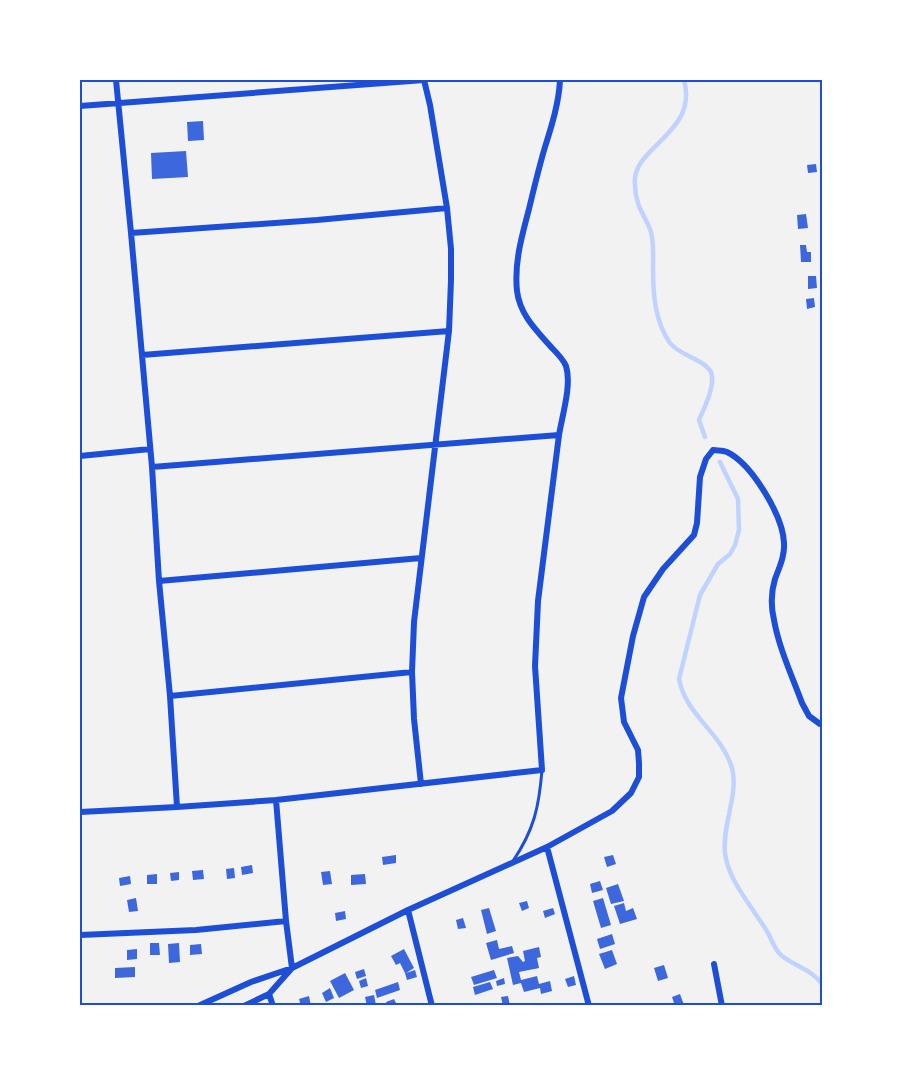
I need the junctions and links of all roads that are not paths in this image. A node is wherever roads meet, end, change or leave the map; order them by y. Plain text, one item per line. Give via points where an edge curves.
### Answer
1 (116, 80) edge
2 (424, 80) edge
3 (560, 80) edge
4 (118, 103) junction
5 (80, 106) edge
6 (447, 208) junction
7 (131, 233) junction
8 (449, 331) junction
9 (142, 355) junction
10 (559, 435) junction
11 (435, 445) junction
12 (150, 449) junction
13 (80, 456) edge
14 (152, 467) junction
15 (421, 558) junction
16 (159, 581) junction
17 (412, 672) junction
18 (170, 696) junction
19 (821, 724) edge
20 (822, 733) edge
21 (542, 770) junction
22 (421, 784) junction
23 (276, 800) junction
24 (177, 807) junction
25 (80, 812) edge
26 (547, 847) junction
27 (511, 863) junction
28 (408, 910) junction
29 (286, 921) junction
30 (80, 935) edge
31 (714, 964) dead end
32 (292, 968) junction
33 (269, 994) junction
34 (198, 1005) edge
35 (244, 1005) edge
36 (273, 1005) edge
37 (432, 1005) edge
38 (589, 1005) edge
39 (722, 1005) edge

1 - 4 street
2 - 4 street
2 - 6 street
3 - 10 street via 518,252 516,275 520,307 528,322 566,365 567,392
4 - 5 street
4 - 7 street
6 - 7 street
6 - 8 street via 451,260
7 - 9 street
8 - 9 street
8 - 11 street
9 - 12 street
10 - 11 street
10 - 21 street via 537,612 535,666
11 - 14 street
11 - 15 street
12 - 13 street
12 - 14 street
14 - 16 street
15 - 16 street
15 - 17 street
16 - 18 street
17 - 18 street
17 - 22 street
18 - 24 street
19 - 20 street
19 - 26 street via 809,716 802,704 774,620 771,600 784,544 780,522 770,500 734,456 713,450 700,477 694,535 644,597 633,636 621,698 624,722 638,750 639,777 631,793 612,811
21 - 22 street
21 - 27 lane via 534,823
22 - 23 street
23 - 24 street
23 - 29 street
24 - 25 street
26 - 27 street
26 - 38 street
27 - 28 street
28 - 32 street
28 - 37 street
29 - 30 street
29 - 32 street
31 - 39 street
32 - 33 street
32 - 34 street
33 - 35 street
33 - 36 street

